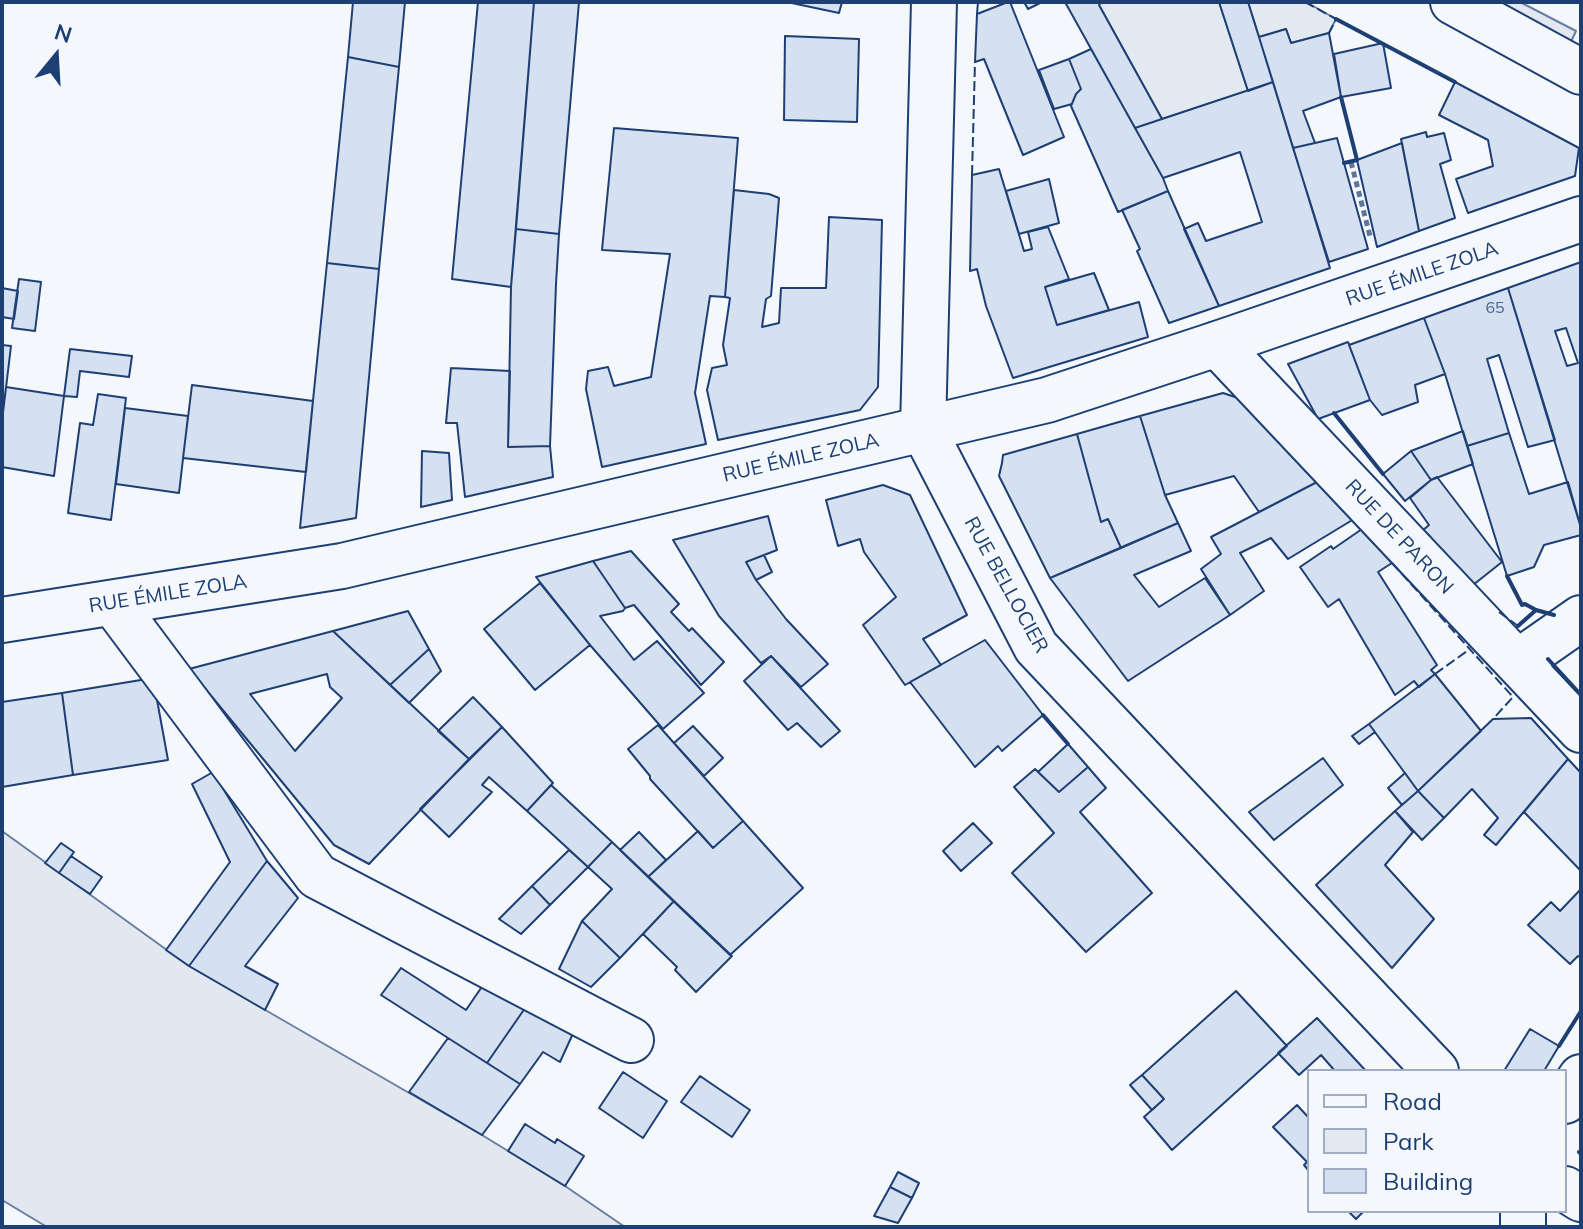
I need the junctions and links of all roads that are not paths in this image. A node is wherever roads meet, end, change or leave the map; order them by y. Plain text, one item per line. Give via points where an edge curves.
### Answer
1 (934, 2) edge
2 (1453, 2) edge
3 (1581, 72) edge
4 (1581, 219) edge
5 (1217, 344) junction
6 (923, 429) junction
7 (113, 603) junction
8 (1581, 618) edge
9 (2, 620) edge
10 (1518, 662) junction
11 (1581, 730) edge
12 (631, 1040) dead end
13 (1434, 1069) edge
14 (1581, 1077) edge
15 (1567, 1098) edge

1 - 6 street, RUE BELLOCIER
2 - 3 street
4 - 5 street, RUE ÉMILE ZOLA
5 - 6 street, RUE ÉMILE ZOLA via 1047,400
5 - 10 street, RUE DE PARON
6 - 7 street, RUE ÉMILE ZOLA via 342,566
6 - 13 street, RUE BELLOCIER via 1036,647
7 - 9 street, RUE ÉMILE ZOLA
7 - 12 street via 317,876
8 - 10 street
10 - 11 street, RUE DE PARON
14 - 15 street

